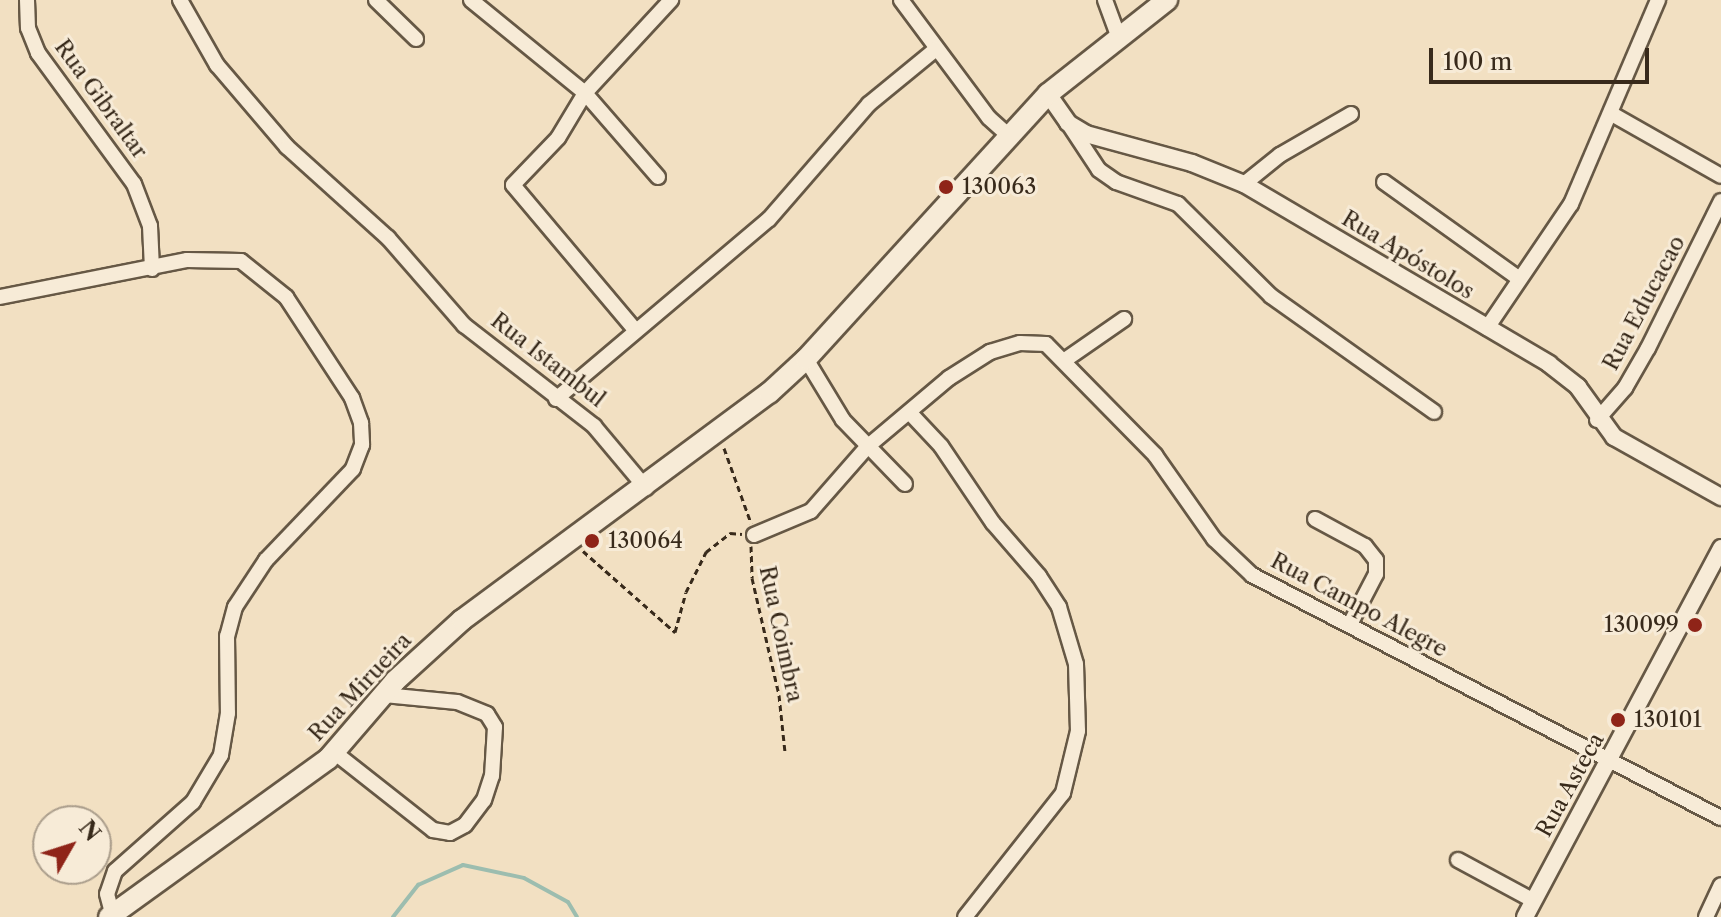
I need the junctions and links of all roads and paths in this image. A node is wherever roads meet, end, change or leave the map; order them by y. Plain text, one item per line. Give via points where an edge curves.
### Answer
1 (27, 0) edge
2 (180, 0) edge
3 (376, 0) edge
4 (471, 0) edge
5 (671, 0) edge
6 (901, 0) edge
7 (1105, 0) edge
8 (1167, 0) edge
9 (1658, 0) edge
10 (489, 6) edge
11 (1119, 38) junction
12 (416, 39) dead end
13 (936, 49) junction
14 (585, 93) junction
15 (1048, 94) junction
16 (1351, 114) dead end
17 (1612, 114) junction
18 (1068, 123) junction
19 (1007, 134) junction
20 (1721, 176) edge
21 (658, 177) dead end
22 (1384, 182) dead end
23 (1244, 184) junction
24 (1721, 201) edge
25 (152, 269) junction
26 (1518, 278) junction
27 (0, 297) edge
28 (1124, 319) dead end
29 (1487, 328) junction
30 (635, 330) junction
31 (806, 359) junction
32 (1065, 360) junction
33 (556, 399) junction
34 (1434, 412) dead end
35 (910, 413) junction
36 (1597, 420) junction
37 (719, 433) junction
38 (867, 447) junction
39 (905, 484) dead end
40 (646, 488) junction
41 (1721, 497) edge
42 (1315, 519) dead end
43 (754, 535) junction
44 (572, 540) junction
45 (1721, 548) edge
46 (1351, 622) junction
47 (384, 695) junction
48 (334, 752) junction
49 (785, 752) dead end
50 (1607, 763) junction
51 (1721, 818) edge
52 (1458, 860) dead end
53 (1721, 885) edge
54 (1534, 901) junction
55 (110, 915) edge
56 (965, 917) edge
57 (1525, 917) edge
58 (1706, 917) edge

1 - 25 street, Rua Gibraltar via 28,28 38,53 134,184 150,226
2 - 33 street, Rua Istambul via 217,65 287,147 388,238 464,325
3 - 12 street
4 - 10 street
5 - 14 street
6 - 13 street
7 - 11 street
8 - 11 main road
9 - 17 street
10 - 14 street
11 - 15 main road
13 - 19 street
13 - 30 street via 869,104 769,219
14 - 21 street
14 - 30 street via 558,138 513,185
15 - 18 street
15 - 19 main road
16 - 23 street via 1280,155
17 - 20 street
17 - 26 street via 1571,204
18 - 23 street, Rua Apóstolos via 1086,134 1192,163
18 - 34 street via 1099,170 1116,182 1178,204 1271,296
19 - 31 main road
22 - 26 street
23 - 29 street, Rua Apóstolos
24 - 36 street, Rua Educacao via 1648,348 1625,388
25 - 27 street
25 - 55 street via 216,258 241,261 265,274 352,398 362,445 353,469 266,560 235,607 227,636 228,713 221,755 193,802 115,871 107,894
26 - 29 street
28 - 32 street
29 - 36 street, Rua Apóstolos via 1578,387
30 - 33 street
31 - 37 main road
31 - 38 street via 843,420
32 - 35 street, Rua Campo Alegre via 1046,344 1020,343 990,352
32 - 46 street, Rua Campo Alegre via 1155,455 1214,539 1252,575 1292,600
33 - 40 street, Rua Istambul via 594,426
35 - 38 street
35 - 56 street via 1039,576 1059,607 1076,664 1078,731 1063,793
36 - 41 street, Rua Apóstolos via 1630,449
37 - 40 main road
37 - 43 path, Rua Coimbra
38 - 39 street
38 - 43 street via 811,511
40 - 44 main road, Rua Mirueira
42 - 46 street via 1365,546 1376,560 1376,574
43 - 44 path via 730,533 706,552 686,592 675,632
43 - 49 path, Rua Coimbra via 748,552 779,695
44 - 47 main road, Rua Mirueira via 430,646
45 - 50 street, Rua Asteca
46 - 50 street, Rua Campo Alegre
47 - 48 main road, Rua Mirueira
47 - 48 street via 457,702 487,714 495,727 492,776 484,800 465,825 450,833 433,830
48 - 55 main road, Rua Mirueira
50 - 51 street, Rua Campo Alegre
50 - 54 street, Rua Asteca
52 - 54 street
53 - 58 street
54 - 57 street, Rua Asteca

